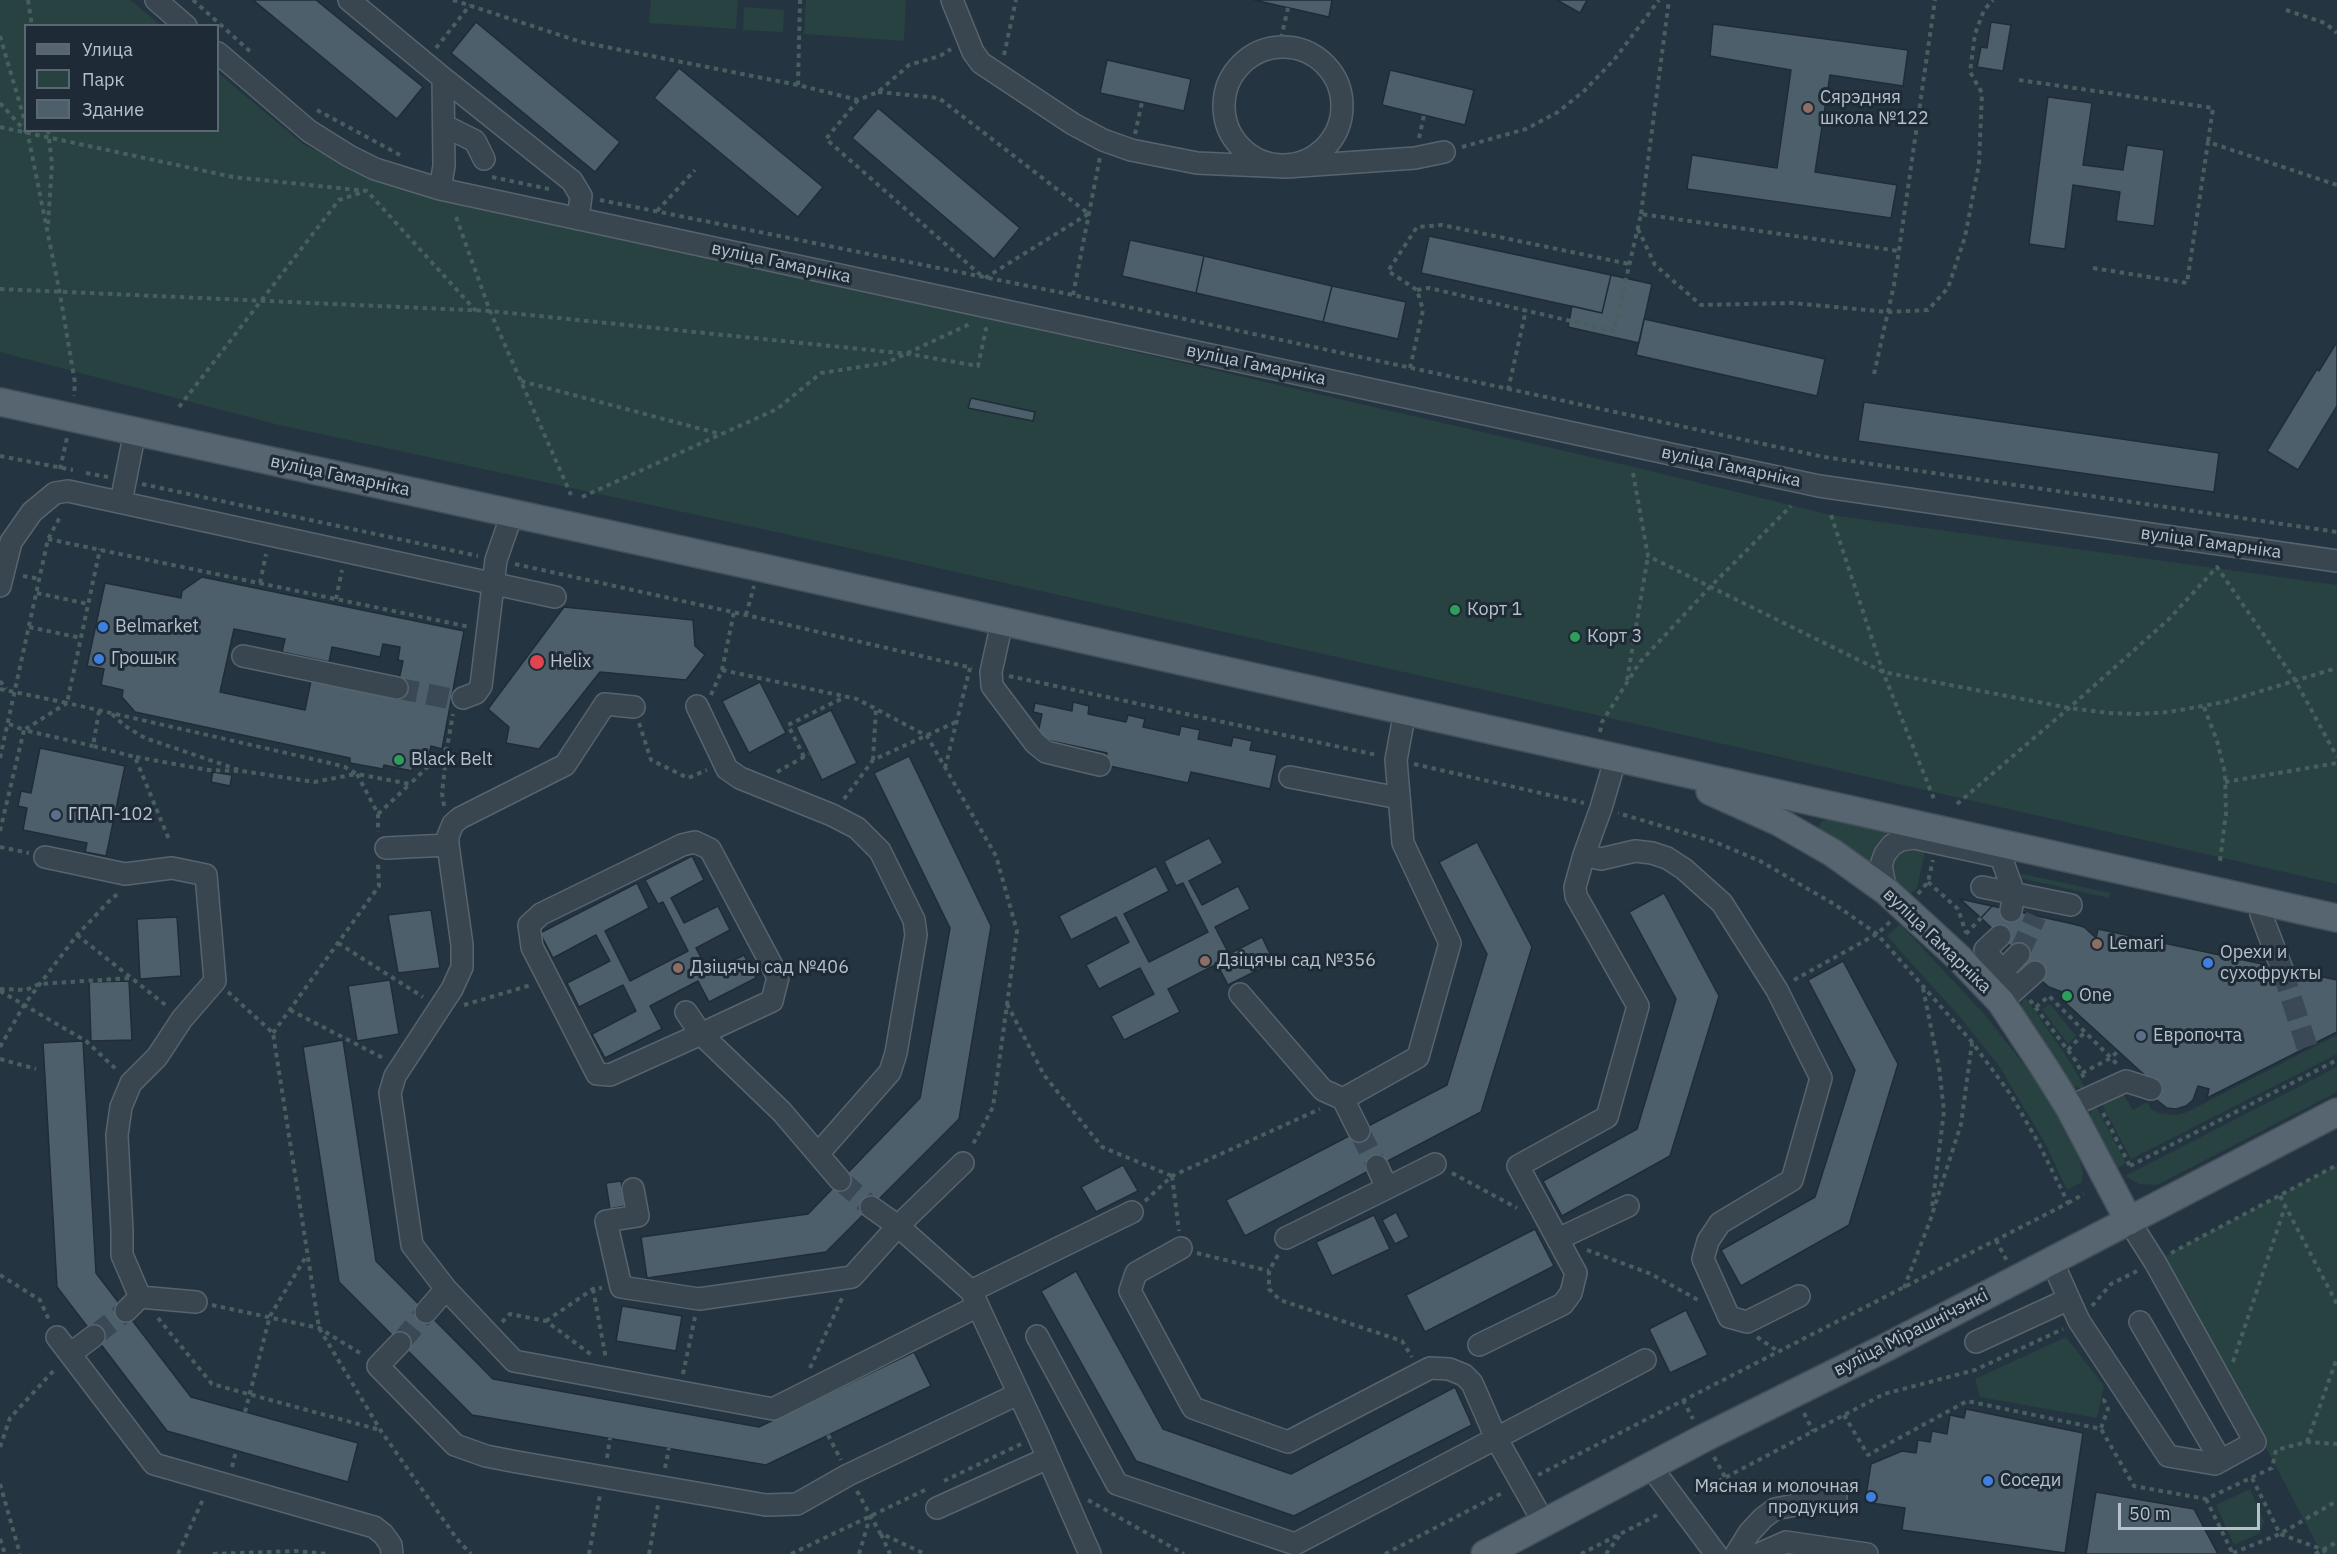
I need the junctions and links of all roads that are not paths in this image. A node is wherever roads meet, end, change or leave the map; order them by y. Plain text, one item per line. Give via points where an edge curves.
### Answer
1 (156, 0) edge
2 (349, 0) edge
3 (952, 0) edge
4 (184, 24) edge
5 (219, 54) edge
6 (443, 78) junction
7 (445, 126) junction
8 (1444, 152) road end
9 (484, 159) dead end
10 (1286, 167) junction
11 (440, 189) junction
12 (578, 219) junction
13 (0, 392) edge
14 (0, 402) edge
15 (51, 414) junction
16 (135, 431) junction
17 (121, 502) junction
18 (513, 514) junction
19 (2337, 561) edge
20 (493, 583) junction
21 (0, 586) edge
22 (555, 597) dead end
23 (1002, 622) junction
24 (243, 656) dead end
25 (397, 688) tunnel mouth
26 (459, 702) tunnel mouth
27 (697, 706) road end
28 (634, 707) road end
29 (1405, 711) junction
30 (1616, 757) junction
31 (1100, 765) dead end
32 (1647, 765) junction
33 (1290, 777) dead end
34 (1399, 798) junction
35 (448, 840) junction
36 (381, 850) road end
37 (2003, 851) junction
38 (1584, 855) junction
39 (45, 857) road end
40 (1982, 887) dead end
41 (1886, 891) junction
42 (2025, 904) junction
43 (2276, 904) junction
44 (2071, 905) dead end
45 (2337, 918) edge
46 (2010, 945) tunnel mouth
47 (2282, 969) tunnel mouth
48 (2039, 977) dead end
49 (1240, 994) dead end
50 (2008, 995) junction
51 (686, 1012) dead end
52 (701, 1034) junction
53 (2151, 1089) dead end
54 (1343, 1099) junction
55 (2069, 1107) junction
56 (2337, 1112) edge
57 (1359, 1131) tunnel mouth
58 (818, 1154) junction
59 (963, 1163) road end
60 (1435, 1164) dead end
61 (1377, 1166) tunnel mouth
62 (840, 1180) tunnel mouth
63 (1387, 1188) junction
64 (633, 1189) dead end
65 (1628, 1206) dead end
66 (871, 1208) tunnel mouth
67 (1132, 1212) road end
68 (2129, 1221) junction
69 (898, 1226) junction
70 (1286, 1238) road end
71 (1558, 1239) junction
72 (1180, 1248) road end
73 (2052, 1261) junction
74 (446, 1289) junction
75 (1800, 1296) dead end
76 (975, 1299) junction
77 (2069, 1299) junction
78 (196, 1302) road end
79 (426, 1312) tunnel mouth
80 (2140, 1322) dead end
81 (57, 1336) road end
82 (94, 1336) tunnel mouth
83 (1037, 1336) dead end
84 (1976, 1342) dead end
85 (400, 1343) tunnel mouth
86 (1479, 1345) dead end
87 (70, 1354) junction
88 (1646, 1360) dead end
89 (1018, 1394) junction
90 (1496, 1438) junction
91 (1048, 1458) junction
92 (2221, 1461) junction
93 (1651, 1467) junction
94 (1836, 1497) dead end
95 (937, 1508) dead end
96 (1544, 1523) junction
97 (392, 1554) edge
98 (1089, 1554) edge
99 (1485, 1554) edge
100 (1716, 1554) edge
101 (1736, 1554) edge
102 (1759, 1554) edge
103 (1867, 1554) edge

1 - 4 street
2 - 6 street
3 - 10 street via 981,63 1103,140 1131,150 1197,163
5 - 11 street, вуліца Гамарніка via 309,131 349,156 375,169
6 - 7 street
6 - 12 street via 572,181 580,196
7 - 9 street via 475,141
7 - 11 street
8 - 10 street via 1415,158
10 - 10 street via 1251,156 1237,144 1224,109 1233,74 1245,60 1279,47 1298,48 1329,68 1339,84 1343,103 1341,121 1321,153
11 - 12 street, вуліца Гамарніка
12 - 19 street, вуліца Гамарніка via 1819,486
13 - 15 main road, вуліца Гамарніка
14 - 15 main road, вуліца Гамарніка
15 - 16 main road, вуліца Гамарніка
16 - 17 street
16 - 18 main road, вуліца Гамарніка
17 - 20 street
17 - 21 street via 68,491 55,493 32,512 11,542
18 - 20 street via 496,560
18 - 23 main road, вуліца Гамарніка
20 - 22 street
20 - 26 street via 481,686
23 - 29 main road, вуліца Гамарніка
23 - 31 street via 991,672 992,686 1046,752
24 - 25 street
27 - 58 street via 728,769 740,778 857,828 880,851 914,920 916,936 890,1072
28 - 35 street via 605,704 565,765 460,818 453,824
29 - 30 main road, вуліца Гамарніка
29 - 34 street via 1395,759
30 - 32 main road, вуліца Гамарніка
30 - 38 street
32 - 37 main road, вуліца Гамарніка
32 - 41 main road, вуліца Гамарніка via 1779,822 1833,853
33 - 34 street
34 - 54 street via 1403,843 1450,943 1418,1058
35 - 36 street
35 - 74 street via 462,967 452,989 395,1076 390,1093 412,1245
37 - 41 street via 1914,838 1901,840 1892,845 1881,865
37 - 42 street
37 - 43 main road, вуліца Гамарніка
38 - 71 street via 1576,896 1638,1006 1607,1117 1518,1166
38 - 75 street via 1601,859 1635,851 1652,852 1684,869 1722,903 1782,999 1821,1078 1792,1180 1720,1223 1703,1258 1729,1317 1747,1322
39 - 78 street via 125,874 172,868 206,875 215,981 182,1019 157,1057 131,1083 121,1107 117,1134 122,1255 133,1304
40 - 42 street
41 - 50 main road, вуліца Гамарніка via 1958,957
42 - 44 street
43 - 45 main road, вуліца Гамарніка
43 - 47 street via 2261,914
46 - 50 street via 1985,950 1998,966
48 - 50 street
49 - 54 street via 1323,1090
50 - 55 main road, вуліца Гамарніка
51 - 52 street
52 - 52 street via 772,1001 778,977 710,849 695,842 682,845 541,914 529,925 532,947 597,1074 610,1075
52 - 58 street via 782,1112
53 - 55 street via 2124,1075
54 - 57 street
55 - 68 main road, вуліца Гамарніка
56 - 68 main road, вуліца Мірашнічэнкі
58 - 62 street
59 - 69 street
60 - 63 street
61 - 63 street
63 - 70 street
64 - 69 street via 638,1216 606,1221 621,1287 699,1299 852,1276
65 - 71 street
66 - 69 street
67 - 76 street
68 - 73 main road, вуліца Мірашнічэнкі
68 - 92 street via 2255,1442
69 - 76 street
71 - 86 street via 1575,1273 1571,1293 1563,1304
72 - 90 street via 1136,1273 1130,1291 1193,1408 1288,1442 1430,1368 1464,1375 1472,1383
73 - 77 street
73 - 93 main road, вуліца Мірашнічэнкі
74 - 76 street via 514,1361 773,1409
74 - 79 street
76 - 89 street
77 - 84 street
77 - 92 street via 2079,1321 2168,1456 2215,1464
80 - 92 street
81 - 87 street
82 - 87 street
83 - 90 street via 1117,1484 1295,1544
85 - 89 street via 378,1365 455,1445 486,1456 766,1505 797,1504 848,1474
87 - 97 street via 154,1464 374,1527 391,1545
88 - 90 street
89 - 91 street
90 - 96 street
91 - 95 street
91 - 98 street
93 - 96 main road, вуліца Мірашнічэнкі
93 - 100 street
94 - 101 street via 1775,1509 1749,1533
96 - 99 main road, вуліца Мірашнічэнкі
102 - 103 street via 1786,1542

